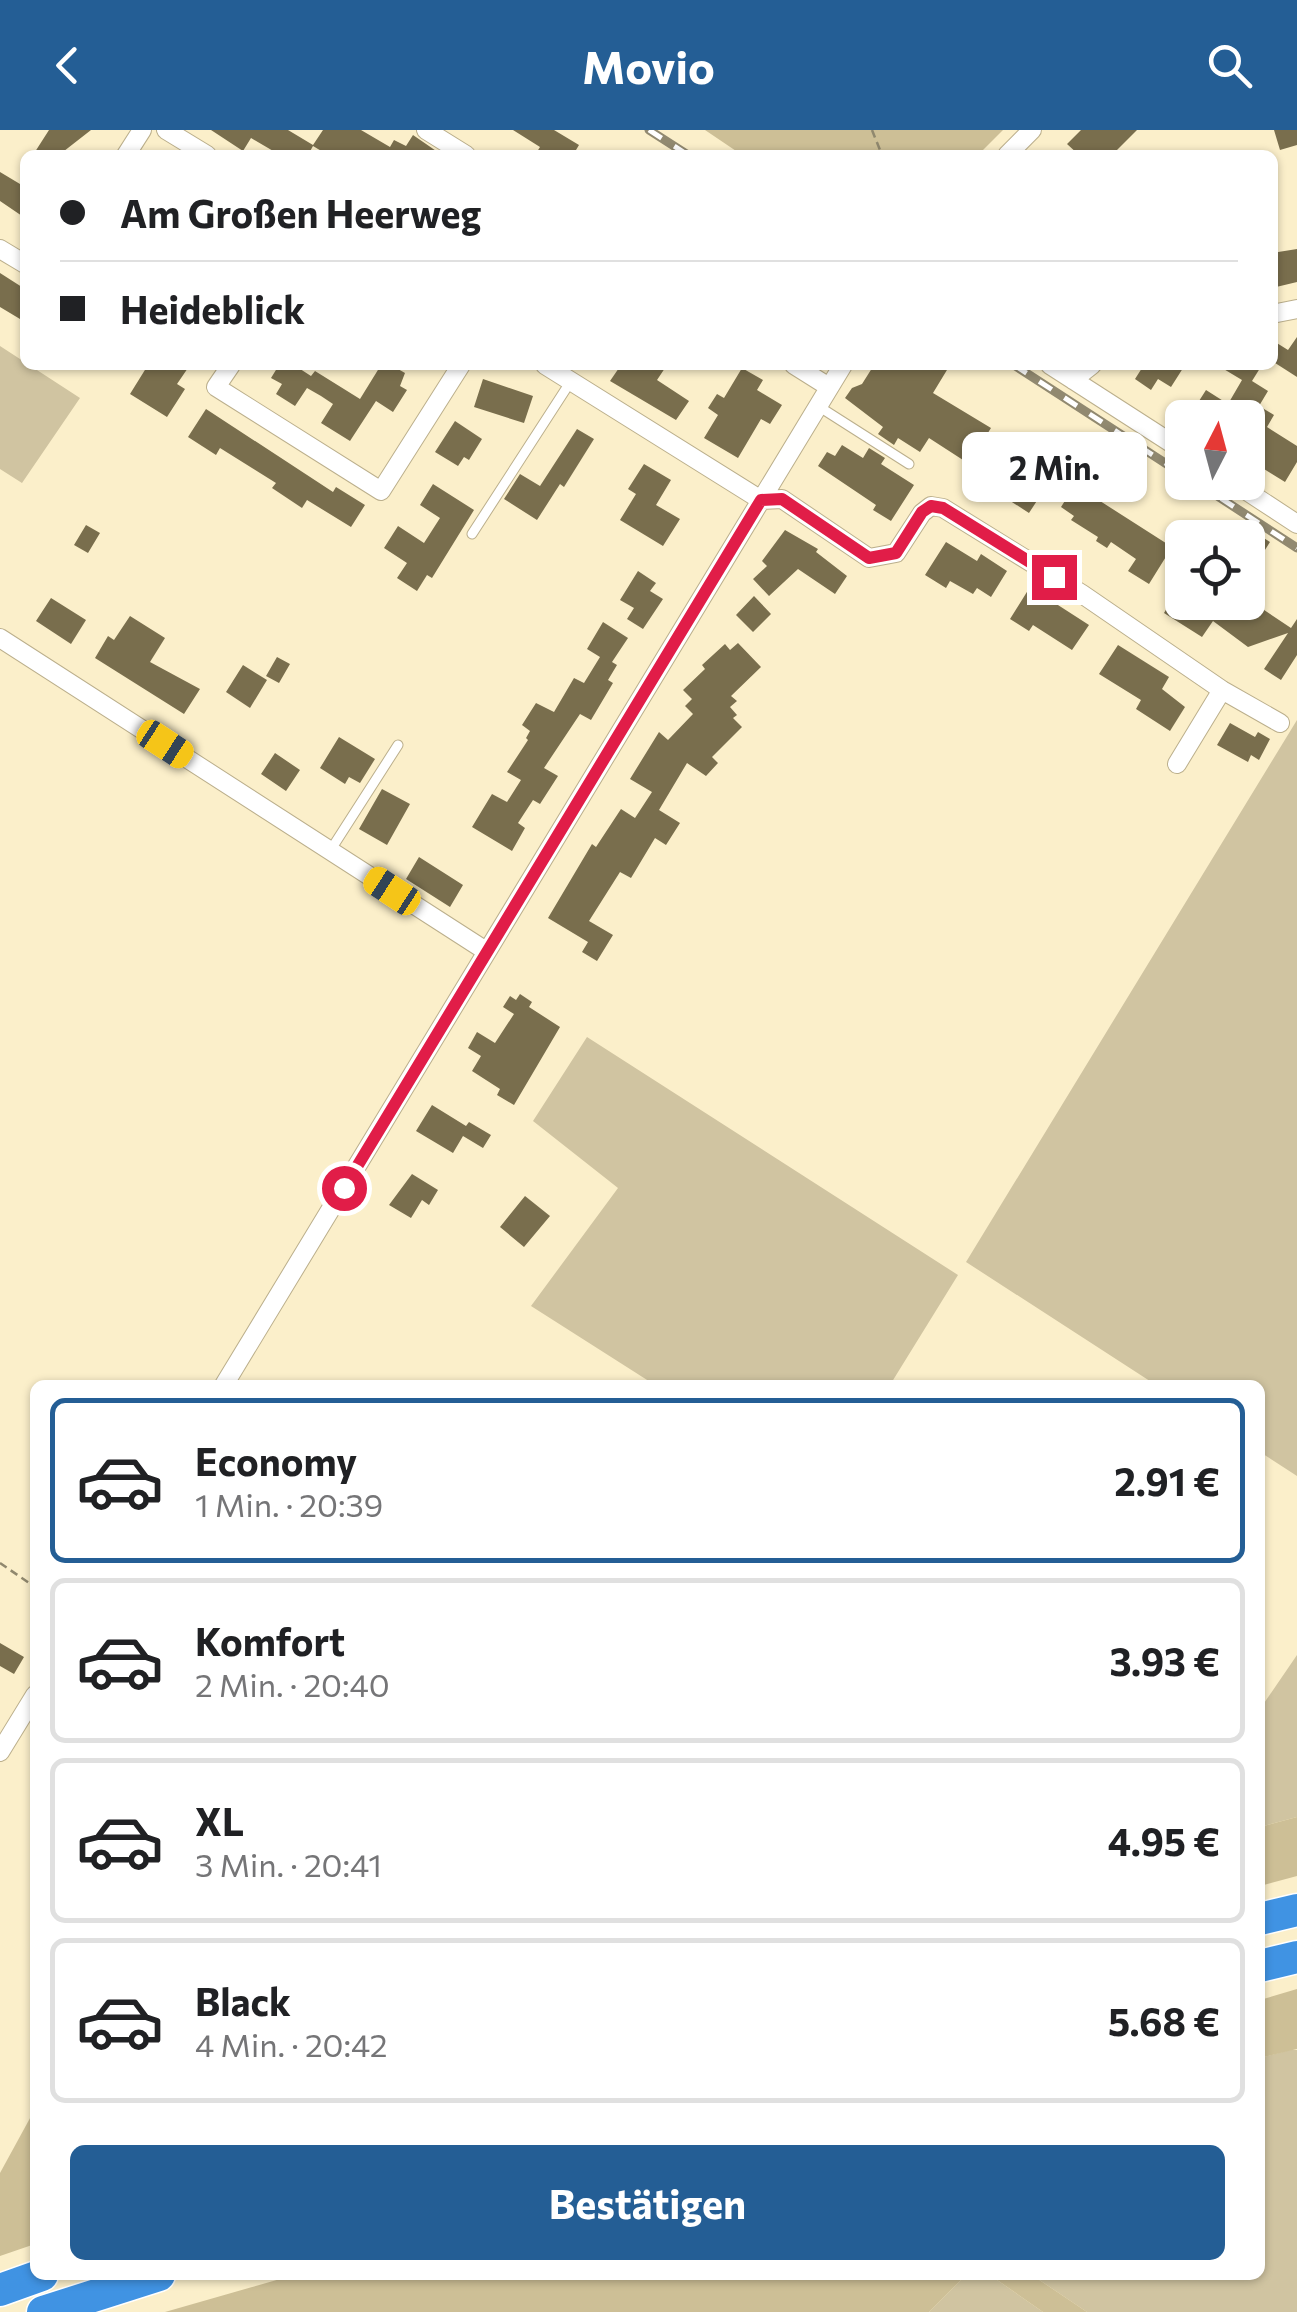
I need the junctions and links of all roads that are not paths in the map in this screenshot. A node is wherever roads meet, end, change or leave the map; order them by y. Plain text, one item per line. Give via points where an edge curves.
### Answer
1 (166, 130) edge
2 (426, 130) edge
3 (1032, 130) edge
4 (199, 150) edge
5 (458, 150) edge
6 (1012, 150) edge
7 (227, 370) edge
8 (458, 370) edge
9 (554, 370) edge
10 (802, 370) edge
11 (840, 370) edge
12 (1058, 370) edge
13 (1086, 370) edge
14 (1073, 380) junction
15 (570, 381) junction
16 (829, 387) junction
17 (818, 406) junction
18 (1165, 439) edge
19 (909, 464) dead end
20 (761, 500) junction
21 (1260, 500) edge
22 (1297, 524) edge
23 (472, 534) dead end
24 (0, 638) edge
25 (1222, 690) junction
26 (1280, 723) dead end
27 (398, 745) dead end
28 (1177, 764) dead end
29 (330, 851) junction
30 (486, 952) junction
31 (227, 1380) edge
32 (30, 1703) edge
33 (0, 1752) edge
34 (1297, 1910) edge
35 (1265, 1918) edge
36 (1297, 1958) edge
37 (1265, 1965) edge
38 (30, 2279) edge
39 (143, 2280) edge
40 (0, 2290) edge
41 (42, 2312) edge

1 - 4 street
2 - 5 street
3 - 6 street
7 - 8 street via 216,388 381,491
9 - 15 street
10 - 16 street
11 - 16 street
12 - 14 street
13 - 14 street
14 - 18 street
15 - 20 street
15 - 23 lane
16 - 17 street
17 - 19 lane
17 - 20 street
20 - 25 street via 782,499 869,558 896,553 922,512 943,508
20 - 30 street
21 - 22 street
24 - 29 street
25 - 26 street
25 - 28 street
27 - 29 lane
29 - 30 street
30 - 31 street
32 - 33 street
34 - 35 highway
36 - 37 highway
38 - 40 highway
39 - 41 highway

